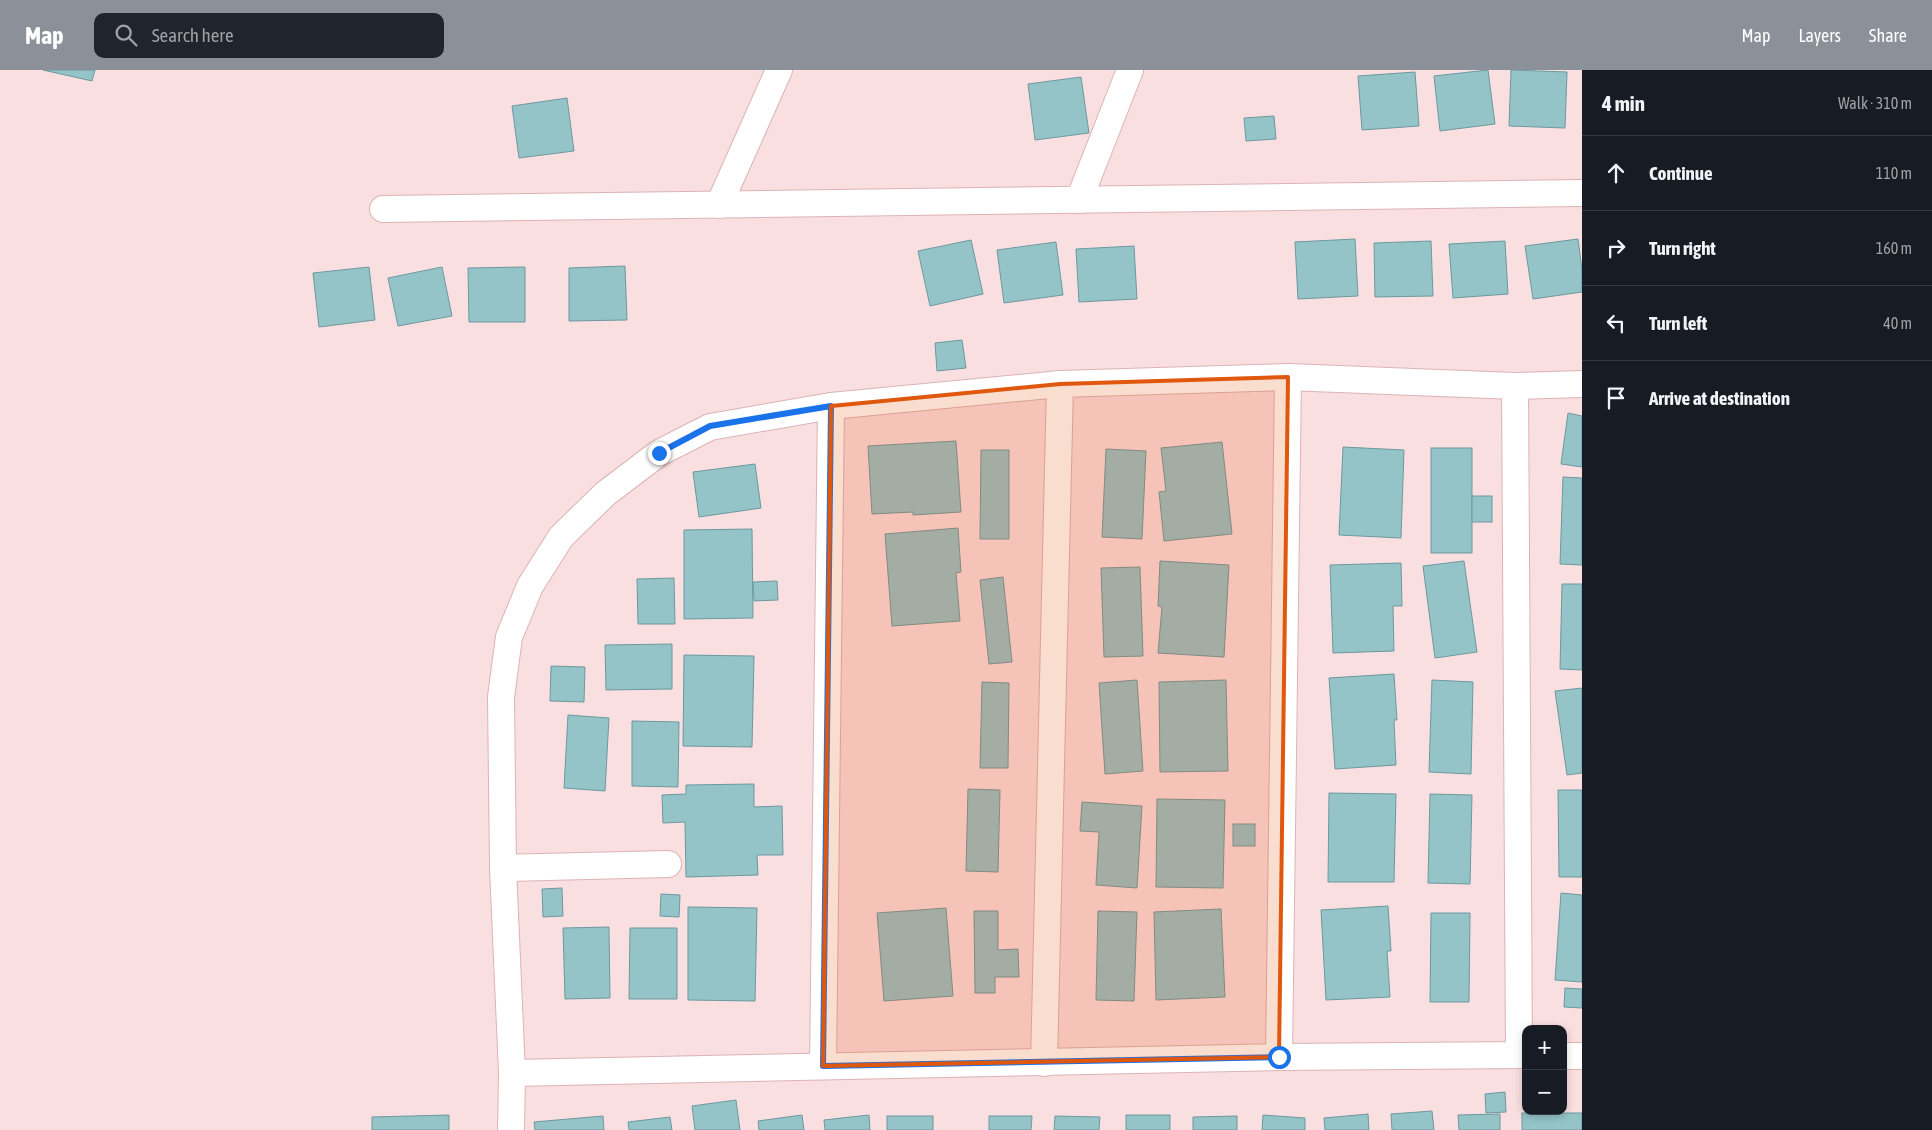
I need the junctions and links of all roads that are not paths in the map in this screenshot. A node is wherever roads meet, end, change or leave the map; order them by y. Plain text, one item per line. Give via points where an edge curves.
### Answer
1 (780, 70) edge
2 (1130, 70) edge
3 (1582, 193) edge
4 (1079, 200) junction
5 (719, 205) junction
6 (383, 209) dead end
7 (1288, 377) junction
8 (1060, 384) junction
9 (1582, 384) edge
10 (1515, 386) junction
11 (831, 406) junction
12 (668, 864) dead end
13 (502, 868) junction
14 (1522, 1055) edge
15 (1567, 1056) edge
16 (1582, 1056) edge
17 (1279, 1057) junction
18 (1044, 1063) junction
19 (823, 1066) junction
20 (512, 1073) junction
21 (511, 1130) edge

1 - 5 street
2 - 4 street
3 - 4 street
4 - 5 street
5 - 6 street
7 - 8 street
7 - 10 street
7 - 17 street
8 - 11 street
8 - 18 street
9 - 10 street
10 - 14 street
11 - 13 street via 710,426 659,453 605,494 561,537 530,586 509,637 501,697
11 - 19 street
12 - 13 street
13 - 20 street
14 - 17 street
15 - 16 street
17 - 18 street
18 - 19 street
19 - 20 street
20 - 21 street

